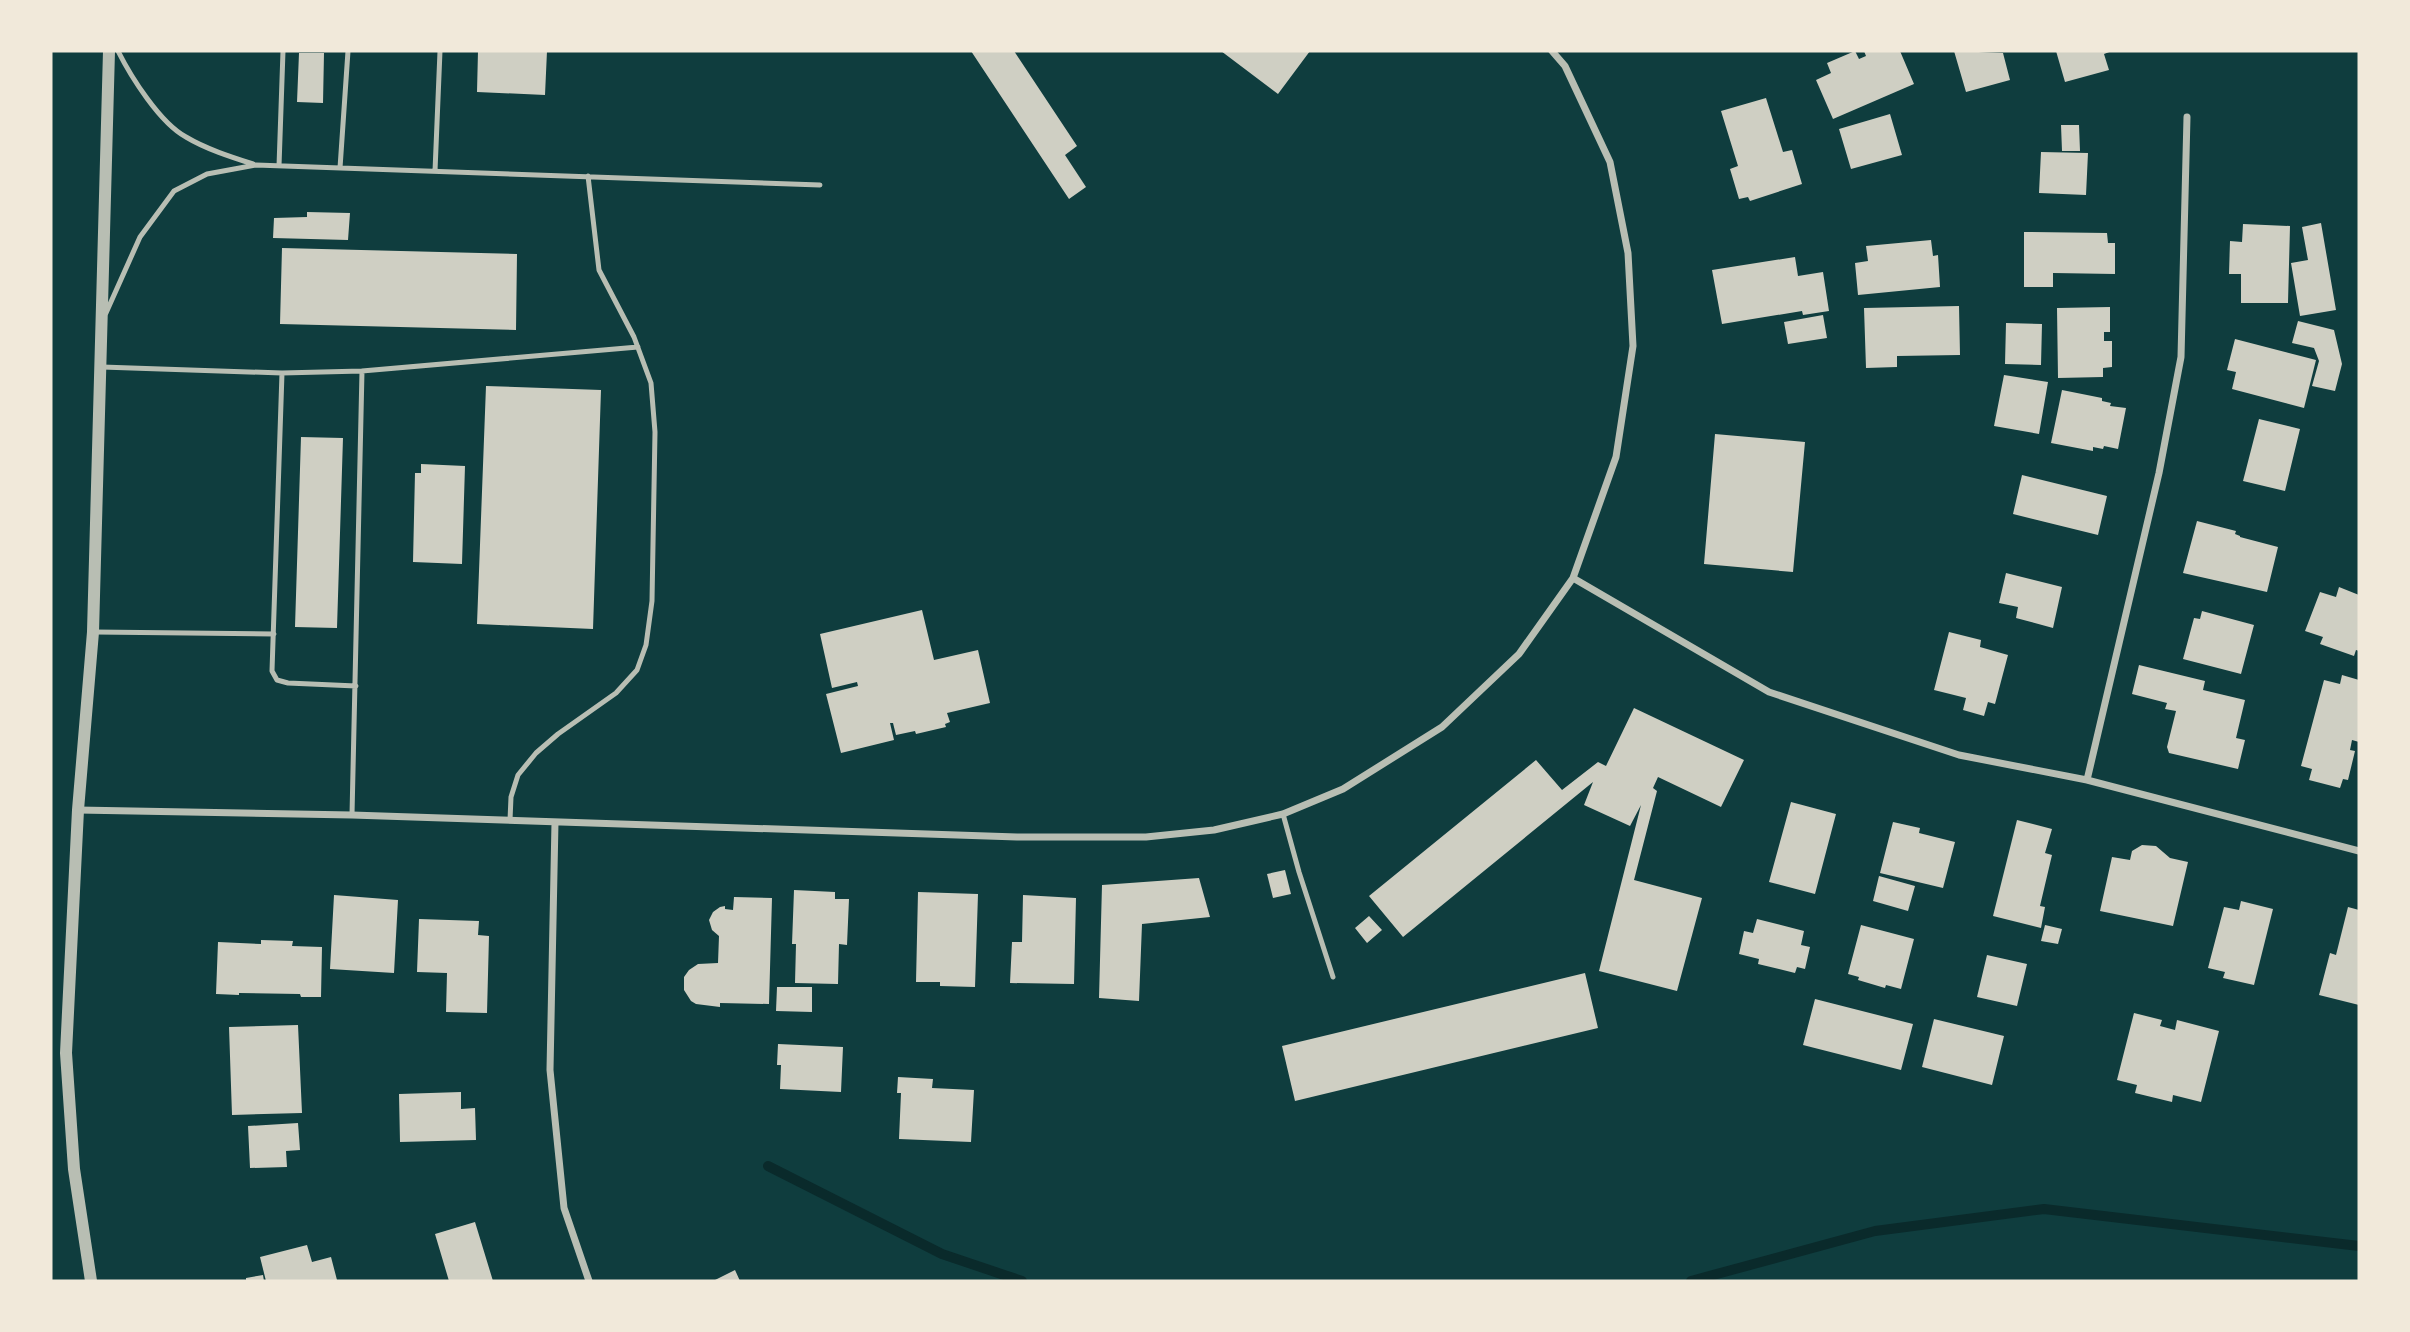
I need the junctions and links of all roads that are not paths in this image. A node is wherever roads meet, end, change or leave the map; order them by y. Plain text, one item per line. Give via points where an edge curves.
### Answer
1 (109, 51) edge
2 (118, 51) edge
3 (283, 51) edge
4 (348, 51) edge
5 (440, 51) edge
6 (1552, 51) edge
7 (2187, 117) dead end
8 (256, 165) junction
9 (279, 166) junction
10 (340, 168) junction
11 (435, 171) junction
12 (588, 176) junction
13 (820, 185) dead end
14 (102, 322) junction
15 (638, 347) junction
16 (99, 366) junction
17 (362, 372) junction
18 (282, 373) junction
19 (1573, 578) junction
20 (93, 632) junction
21 (274, 634) junction
22 (356, 686) junction
23 (2087, 780) junction
24 (78, 810) junction
25 (1283, 814) junction
26 (352, 815) junction
27 (510, 821) junction
28 (555, 822) junction
29 (2359, 851) edge
30 (1333, 977) dead end
31 (91, 1281) edge
32 (589, 1281) edge

1 - 14 street
2 - 8 lane via 153,106 184,136
3 - 9 lane
4 - 10 lane
5 - 11 lane
6 - 19 street via 1564,66 1610,162 1628,253 1633,346 1616,457
7 - 23 street via 2181,357 2159,473
8 - 9 lane
8 - 14 lane via 207,174 174,191 140,237
9 - 10 lane
10 - 11 lane
11 - 12 lane
12 - 13 lane
12 - 15 lane via 599,270
14 - 16 street
15 - 17 lane
15 - 27 lane via 651,383 655,432 652,601 646,645 637,670 615,693 558,734 518,775
16 - 18 lane
16 - 20 street
17 - 18 lane
17 - 22 lane
18 - 21 lane
19 - 23 street via 1769,692 1959,755
19 - 25 street via 1520,654 1443,727 1343,789
20 - 21 lane
20 - 24 street
21 - 22 lane via 272,671 277,680
22 - 26 lane
23 - 29 street
24 - 26 street
24 - 31 street via 66,1053 74,1170
25 - 28 street via 1214,830 1146,837
25 - 30 lane
26 - 27 street
27 - 28 street
28 - 32 street via 550,1070 564,1208

